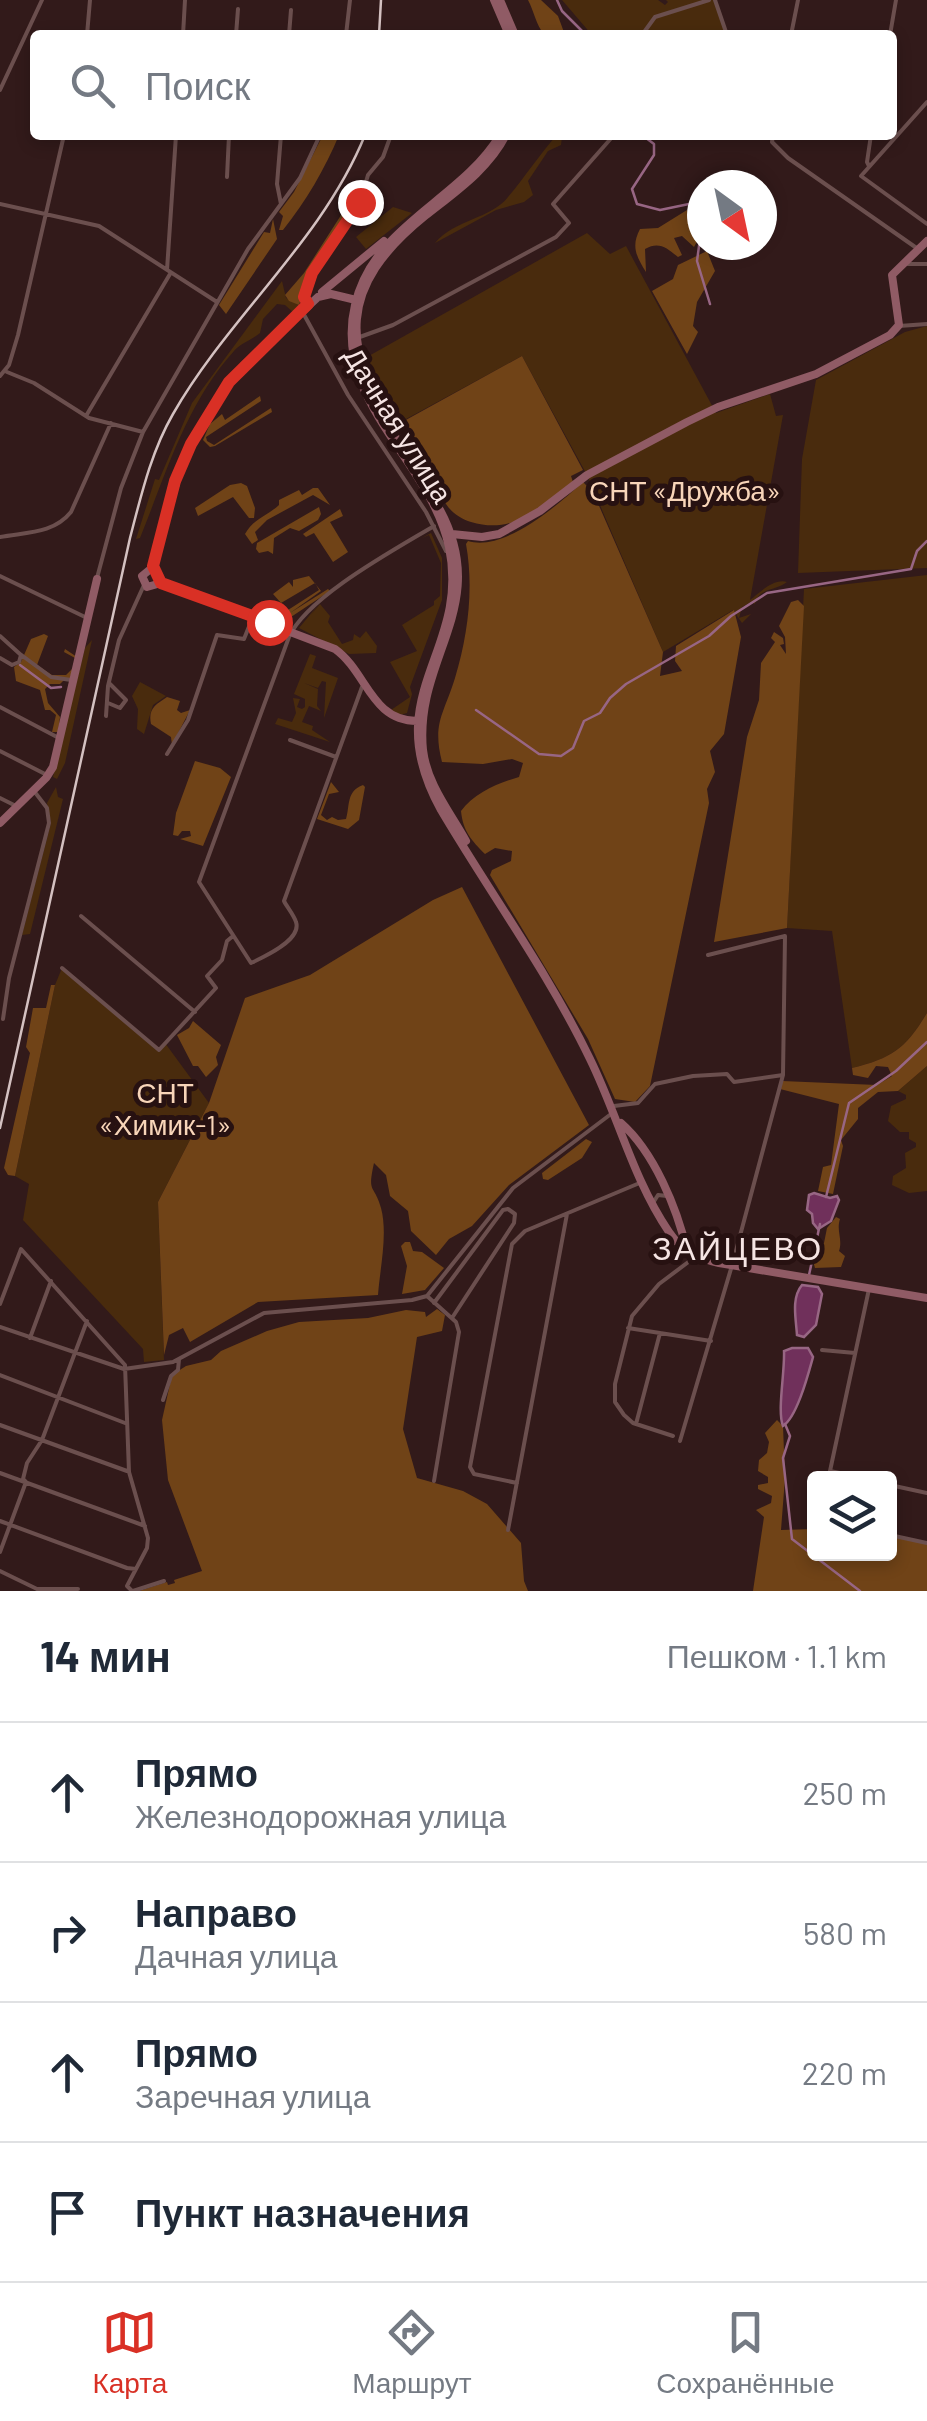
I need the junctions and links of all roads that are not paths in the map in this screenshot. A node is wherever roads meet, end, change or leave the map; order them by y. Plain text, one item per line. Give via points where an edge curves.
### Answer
1 (42, 0) edge
2 (90, 0) edge
3 (185, 0) edge
4 (350, 0) edge
5 (497, 0) edge
6 (712, 0) edge
7 (798, 0) edge
8 (896, 0) edge
9 (238, 9) dead end
10 (291, 10) dead end
11 (87, 30) edge
12 (183, 30) edge
13 (236, 30) edge
14 (289, 30) edge
15 (347, 30) edge
16 (510, 30) edge
17 (646, 30) edge
18 (725, 30) edge
19 (793, 30) edge
20 (891, 30) edge
21 (0, 90) edge
22 (927, 102) edge
23 (897, 135) edge
24 (63, 140) edge
25 (176, 140) edge
26 (229, 140) edge
27 (281, 140) edge
28 (318, 140) edge
29 (389, 140) edge
30 (499, 140) edge
31 (500, 140) edge
32 (610, 140) edge
33 (772, 140) edge
34 (871, 140) edge
35 (893, 140) edge
36 (869, 166) junction
37 (226, 177) dead end
38 (0, 204) edge
39 (281, 204) junction
40 (46, 214) junction
41 (408, 223) junction
42 (927, 223) edge
43 (927, 241) edge
44 (918, 249) junction
45 (903, 263) junction
46 (927, 264) edge
47 (169, 273) junction
48 (217, 302) junction
49 (358, 304) junction
50 (305, 307) junction
51 (927, 324) edge
52 (899, 326) junction
53 (357, 338) junction
54 (5, 371) junction
55 (0, 376) edge
56 (86, 416) junction
57 (110, 423) junction
58 (143, 432) junction
59 (438, 516) junction
60 (434, 526) junction
61 (456, 534) junction
62 (0, 537) edge
63 (448, 545) junction
64 (452, 564) junction
65 (0, 576) edge
66 (97, 579) joint
67 (152, 580) junction
68 (253, 616) junction
69 (89, 619) junction
70 (297, 633) junction
71 (0, 636) edge
72 (20, 655) junction
73 (0, 658) edge
74 (75, 680) junction
75 (109, 683) junction
76 (364, 683) junction
77 (424, 683) junction
78 (108, 703) junction
79 (0, 707) edge
80 (106, 716) dead end
81 (400, 720) junction
82 (419, 720) junction
83 (416, 737) junction
84 (61, 738) junction
85 (290, 740) dead end
86 (0, 752) edge
87 (167, 754) dead end
88 (336, 757) junction
89 (48, 776) junction
90 (34, 791) junction
91 (0, 798) edge
92 (18, 808) junction
93 (0, 823) edge
94 (479, 868) junction
95 (81, 916) dead end
96 (232, 936) junction
97 (708, 955) dead end
98 (62, 968) dead end
99 (195, 1012) junction
100 (3, 1019) dead end
101 (783, 1075) junction
102 (615, 1113) junction
103 (661, 1183) junction
104 (644, 1186) junction
105 (667, 1196) junction
106 (652, 1203) junction
107 (567, 1214) junction
108 (691, 1254) junction
109 (732, 1266) junction
110 (51, 1281) junction
111 (869, 1288) junction
112 (426, 1296) junction
113 (927, 1298) edge
114 (434, 1303) junction
115 (0, 1304) edge
116 (452, 1318) junction
117 (87, 1320) junction
118 (0, 1327) edge
119 (628, 1328) junction
120 (660, 1333) junction
121 (30, 1338) junction
122 (711, 1341) junction
123 (822, 1350) dead end
124 (856, 1353) junction
125 (74, 1354) junction
126 (179, 1358) junction
127 (124, 1369) junction
128 (0, 1375) edge
129 (58, 1397) junction
130 (163, 1400) dead end
131 (125, 1423) junction
132 (636, 1424) junction
133 (0, 1425) edge
134 (673, 1436) dead end
135 (42, 1440) junction
136 (680, 1441) dead end
137 (830, 1471) edge
138 (129, 1472) junction
139 (0, 1473) edge
140 (434, 1481) dead end
141 (26, 1482) junction
142 (517, 1484) junction
143 (897, 1486) edge
144 (927, 1493) edge
145 (0, 1521) edge
146 (10, 1525) junction
147 (145, 1526) junction
148 (508, 1530) dead end
149 (897, 1536) edge
150 (927, 1543) edge
151 (0, 1552) edge
152 (136, 1569) junction
153 (0, 1571) edge
154 (164, 1581) dead end
155 (78, 1589) edge
156 (124, 1589) edge
157 (132, 1591) edge

1 - 21 street
2 - 11 street
3 - 12 street
4 - 15 street
5 - 16 main road
6 - 17 street via 655,17
6 - 18 street
7 - 19 street
8 - 20 street
9 - 13 street
10 - 14 street
22 - 23 street
24 - 40 street
25 - 47 street
26 - 37 street
27 - 39 street
28 - 39 street
29 - 50 street via 358,205 312,273
30 - 41 main road via 476,168
31 - 49 main road via 484,167 390,248
32 - 53 street via 553,204 570,223 556,237 394,326
33 - 44 street via 788,158
34 - 36 street
35 - 36 street
36 - 42 street via 862,178
38 - 40 street
39 - 48 street
40 - 47 street via 98,226
40 - 54 street
41 - 49 main road via 374,260
41 - 50 main road
43 - 44 main road
44 - 45 main road
45 - 46 street
45 - 52 main road via 891,280
47 - 48 street
47 - 56 street
48 - 58 street
49 - 50 main road via 321,295
49 - 53 main road
49 - 59 main road via 352,345 360,383
50 - 60 street, Дачная улица via 347,393
50 - 67 main road via 229,382 191,444 175,481
51 - 52 street
52 - 61 main road via 824,371 722,406 587,475 499,534
53 - 61 main road via 369,390
54 - 55 street
54 - 56 street
56 - 57 street
57 - 58 street
57 - 62 street via 62,524
58 - 66 street
59 - 61 main road
59 - 63 main road
60 - 64 street, Дачная улица
60 - 70 street via 315,604
61 - 63 main road
61 - 82 main road via 460,578 454,614
63 - 64 main road
64 - 77 main road via 450,612
65 - 69 street
66 - 69 main road
67 - 68 main road
67 - 75 street via 121,633
68 - 70 main road
68 - 87 street via 244,639 217,634 191,713
69 - 74 main road
70 - 76 main road via 347,658
70 - 96 street via 199,882
71 - 72 street
72 - 73 street via 12,665
72 - 74 street via 51,677
74 - 84 main road
75 - 78 street
75 - 78 street via 126,700 118,708
76 - 81 main road via 382,709
76 - 88 street
77 - 81 main road via 414,715
77 - 82 main road
78 - 80 street
79 - 84 street
81 - 82 main road
81 - 83 main road via 414,727
82 - 83 main road
82 - 94 main road via 434,784
83 - 94 main road via 431,791
84 - 89 main road
85 - 88 street
86 - 89 street
88 - 96 street via 284,900 296,933 251,962
89 - 90 main road
90 - 92 main road
90 - 100 street via 49,823
91 - 92 street
92 - 93 main road
94 - 102 main road via 576,1032
95 - 99 street
96 - 99 street via 207,976 216,988
97 - 101 street via 786,936
98 - 99 street via 159,1050
101 - 102 street via 734,1082 727,1074 680,1078 652,1085 636,1104
101 - 109 street
102 - 103 main road
102 - 104 main road
102 - 112 street via 512,1188
103 - 104 street via 656,1192
103 - 105 main road
104 - 106 main road
104 - 107 street
105 - 106 street
105 - 108 main road
106 - 108 main road
107 - 142 street
107 - 142 street via 525,1231 512,1244 470,1465 476,1475
108 - 109 main road
108 - 119 street via 648,1294
109 - 111 main road
109 - 122 street
110 - 115 street via 20,1248
110 - 117 street
110 - 121 street
111 - 113 main road
111 - 124 street
112 - 114 street
112 - 126 street via 264,1313
114 - 116 street
114 - 116 street via 508,1208 514,1223
116 - 140 street via 459,1332
117 - 125 street
117 - 127 street
118 - 121 street
119 - 120 street
119 - 132 street via 615,1402
120 - 122 street
120 - 132 street
121 - 125 street
122 - 136 street
123 - 124 street
124 - 137 street
125 - 127 street
125 - 129 street
126 - 127 street
126 - 130 street
127 - 131 street
128 - 129 street
129 - 131 street
129 - 135 street
131 - 138 street
132 - 134 street
133 - 135 street
135 - 138 street
135 - 141 street via 25,1468
138 - 147 street
139 - 141 street
141 - 146 street
141 - 147 street
142 - 148 street
143 - 144 street
145 - 146 street
146 - 151 street
146 - 152 street
147 - 152 street via 148,1542
149 - 150 street
152 - 156 street
153 - 155 street via 38,1589
154 - 157 street
156 - 157 street

